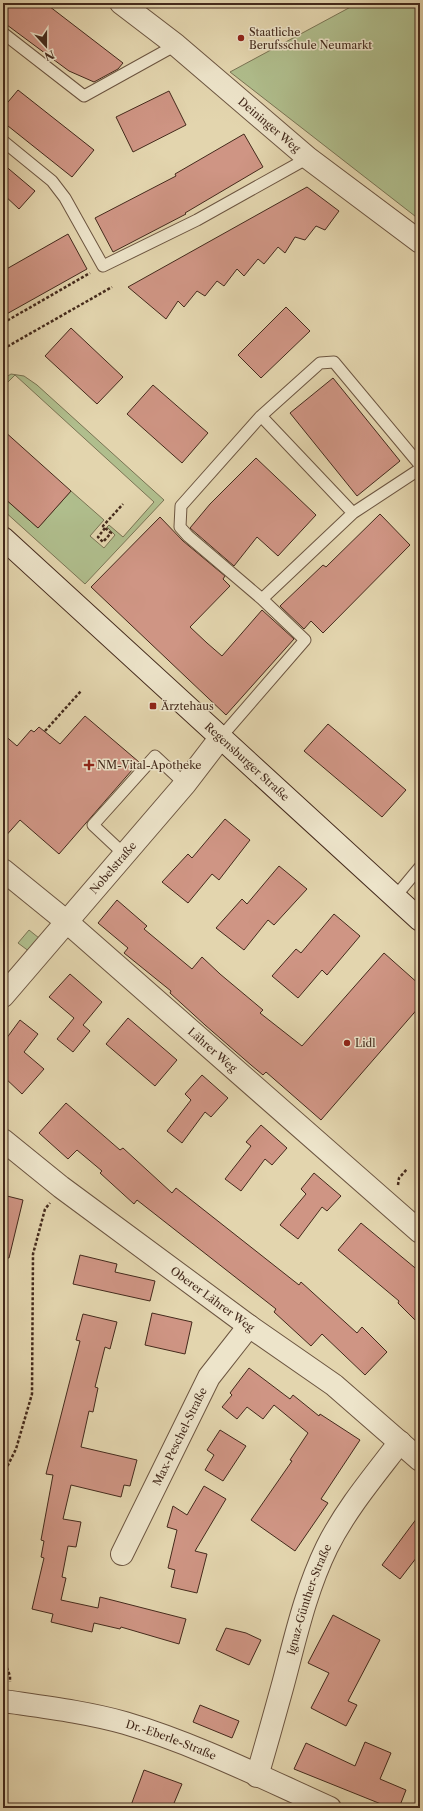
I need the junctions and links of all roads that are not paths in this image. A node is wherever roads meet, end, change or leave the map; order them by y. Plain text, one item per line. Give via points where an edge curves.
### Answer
1 (121, 3) edge
2 (3, 33) edge
3 (176, 45) junction
4 (3, 141) edge
5 (308, 158) junction
6 (420, 242) edge
7 (261, 416) junction
8 (420, 465) edge
9 (420, 469) edge
10 (353, 513) junction
11 (3, 538) edge
12 (262, 599) junction
13 (221, 737) junction
14 (185, 784) junction
15 (124, 855) junction
16 (420, 867) edge
17 (3, 870) edge
18 (395, 897) junction
19 (420, 920) edge
20 (67, 922) junction
21 (3, 996) edge
22 (3, 1140) edge
23 (420, 1232) edge
24 (249, 1326) junction
25 (400, 1442) junction
26 (420, 1460) edge
27 (122, 1554) dead end
28 (3, 1701) edge
29 (257, 1776) junction
30 (330, 1808) edge

1 - 3 street, Deininger Weg
2 - 3 lane via 84,96
3 - 5 street, Deininger Weg
4 - 5 lane via 52,181 65,198 103,266 197,220
5 - 6 street, Deininger Weg
7 - 8 lane via 320,363 334,362
7 - 10 lane
7 - 12 lane via 181,506 180,527
9 - 10 lane
10 - 12 lane
11 - 13 street, Regensburger Straße
12 - 13 lane via 306,640
13 - 14 street, Nobelstraße
13 - 18 street, Regensburger Straße
14 - 15 street, Nobelstraße
14 - 15 lane via 155,756 93,824
15 - 20 street, Nobelstraße
16 - 18 lane
17 - 20 street, Lährer Weg
18 - 19 street, Regensburger Straße
20 - 21 street, Nobelstraße
20 - 23 street, Lährer Weg
22 - 24 street, Oberer Lährer Weg via 61,1187
24 - 25 street, Oberer Lährer Weg via 334,1385
24 - 27 street, Max-Peschel-Straße via 209,1377
25 - 26 street, Oberer Lährer Weg
25 - 29 street, Ignaz-Günther-Straße via 354,1502 328,1546 312,1582 295,1634
28 - 29 street, Dr.-Eberle-Straße via 78,1712 124,1723 162,1735
29 - 30 street, Dr.-Eberle-Straße

